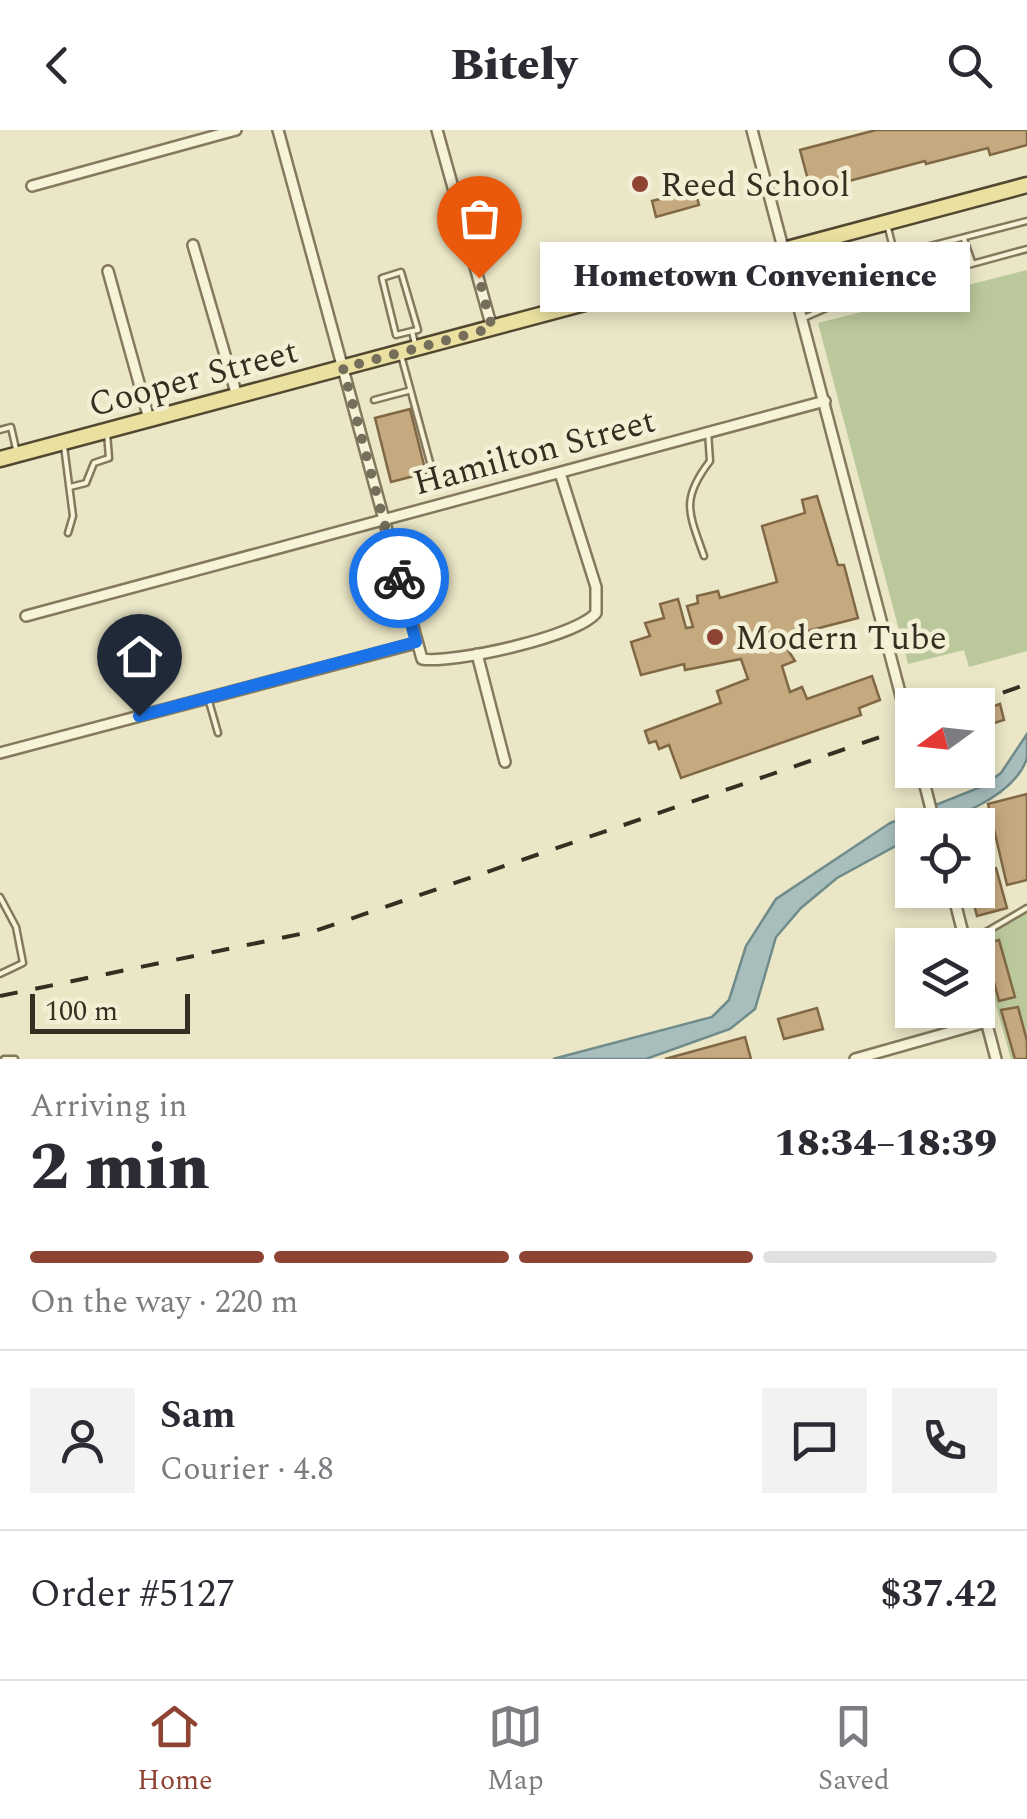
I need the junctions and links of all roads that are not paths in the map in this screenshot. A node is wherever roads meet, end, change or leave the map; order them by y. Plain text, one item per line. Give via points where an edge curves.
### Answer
1 (236, 130) edge
2 (278, 130) edge
3 (438, 130) edge
4 (752, 130) edge
5 (1027, 185) edge
6 (32, 186) dead end
7 (1027, 222) edge
8 (887, 223) junction
9 (964, 239) junction
10 (193, 245) dead end
11 (1027, 249) edge
12 (786, 251) junction
13 (896, 256) junction
14 (972, 262) junction
15 (108, 271) dead end
16 (803, 318) junction
17 (492, 328) junction
18 (412, 331) junction
19 (408, 351) junction
20 (343, 368) junction
21 (410, 390) junction
22 (236, 396) junction
23 (374, 400) dead end
24 (825, 400) junction
25 (149, 419) junction
26 (0, 430) edge
27 (106, 430) junction
28 (708, 432) junction
29 (63, 442) junction
30 (18, 454) junction
31 (0, 459) edge
32 (431, 466) dead end
33 (560, 472) junction
34 (70, 487) junction
35 (384, 520) junction
36 (68, 533) dead end
37 (704, 556) dead end
38 (26, 616) dead end
39 (416, 642) junction
40 (478, 654) junction
41 (899, 688) edge
42 (208, 698) junction
43 (218, 733) dead end
44 (0, 752) edge
45 (505, 762) dead end
46 (0, 897) edge
47 (1027, 908) edge
48 (993, 928) edge
49 (0, 974) edge
50 (965, 1028) edge
51 (988, 1028) edge
52 (4, 1059) edge
53 (15, 1059) edge
54 (854, 1059) edge
55 (996, 1059) edge

1 - 6 street
2 - 20 street
3 - 17 street
4 - 12 street
5 - 8 main road, Cooper Street
7 - 9 lane
8 - 12 main road, Cooper Street
8 - 13 lane
9 - 13 lane
9 - 14 lane
10 - 22 street
11 - 14 lane
12 - 16 street
12 - 17 main road, Cooper Street
13 - 14 lane via 905,278 913,280
13 - 16 lane via 829,272 822,283 829,307
15 - 25 street
16 - 24 street
17 - 19 main road, Cooper Street
18 - 18 lane via 396,335 382,278 401,272 418,330
18 - 19 lane
19 - 20 main road, Cooper Street
19 - 21 lane
20 - 22 main road, Cooper Street
20 - 35 street
21 - 23 lane
21 - 32 lane
22 - 25 main road, Cooper Street
24 - 28 street, Hamilton Street
24 - 41 street
25 - 27 main road, Cooper Street
26 - 30 lane via 11,427
27 - 29 main road, Cooper Street
27 - 34 lane via 109,458 94,463 86,483
28 - 33 street, Hamilton Street
28 - 37 lane via 710,461 693,482 687,509
29 - 30 main road, Cooper Street
29 - 34 lane
30 - 31 main road, Cooper Street
33 - 35 street, Hamilton Street
33 - 40 street via 596,587 596,613 581,626
34 - 36 lane
35 - 38 street, Hamilton Street
35 - 39 street
39 - 40 street via 422,659
39 - 42 street
40 - 45 street
42 - 43 lane
42 - 44 street
46 - 49 lane via 23,963
47 - 48 lane
50 - 54 street
51 - 55 street
52 - 53 lane

